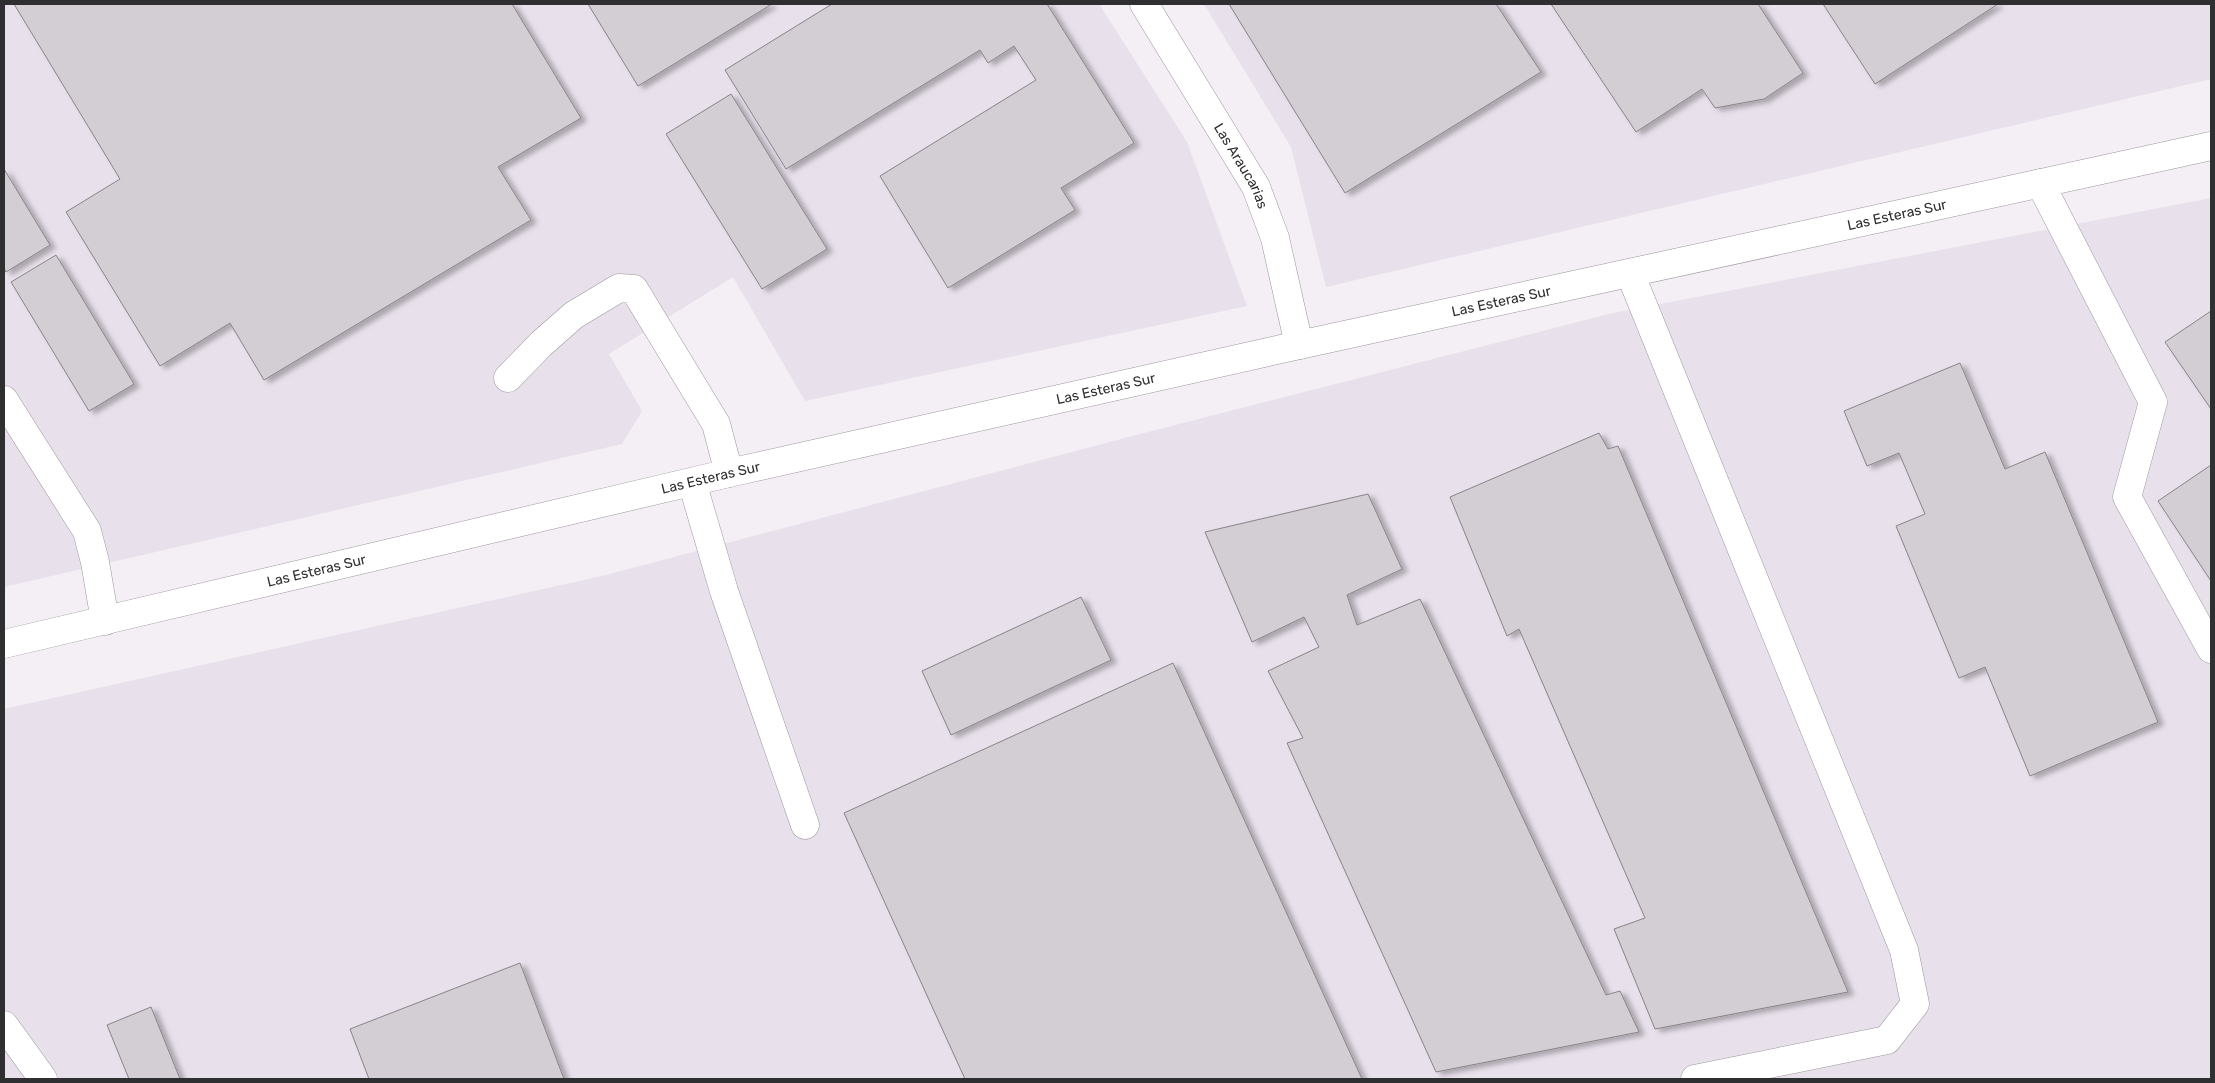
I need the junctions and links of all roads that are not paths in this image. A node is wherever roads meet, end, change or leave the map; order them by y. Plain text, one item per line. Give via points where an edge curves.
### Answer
1 (1144, 4) edge
2 (2211, 146) edge
3 (2040, 183) junction
4 (1630, 273) junction
5 (1299, 345) junction
6 (508, 378) dead end
7 (4, 400) edge
8 (729, 473) junction
9 (692, 482) junction
10 (105, 621) junction
11 (4, 644) edge
12 (2211, 649) edge
13 (804, 825) dead end
14 (4, 1024) edge
15 (43, 1079) edge
16 (1695, 1079) edge

1 - 5 street, Las Araucarias via 1256,187 1275,238
2 - 3 street, Las Esteras Sur
3 - 4 street, Las Esteras Sur
3 - 12 street via 2152,402 2127,497
4 - 5 street, Las Esteras Sur
4 - 16 street via 1904,950 1915,1004 1887,1040
5 - 8 street, Las Esteras Sur
6 - 8 street via 574,315 619,288 634,289 716,424
7 - 10 street via 87,531 96,562
8 - 9 street, Las Esteras Sur
9 - 10 street, Las Esteras Sur
9 - 13 street via 724,591
10 - 11 street, Las Esteras Sur
14 - 15 street

